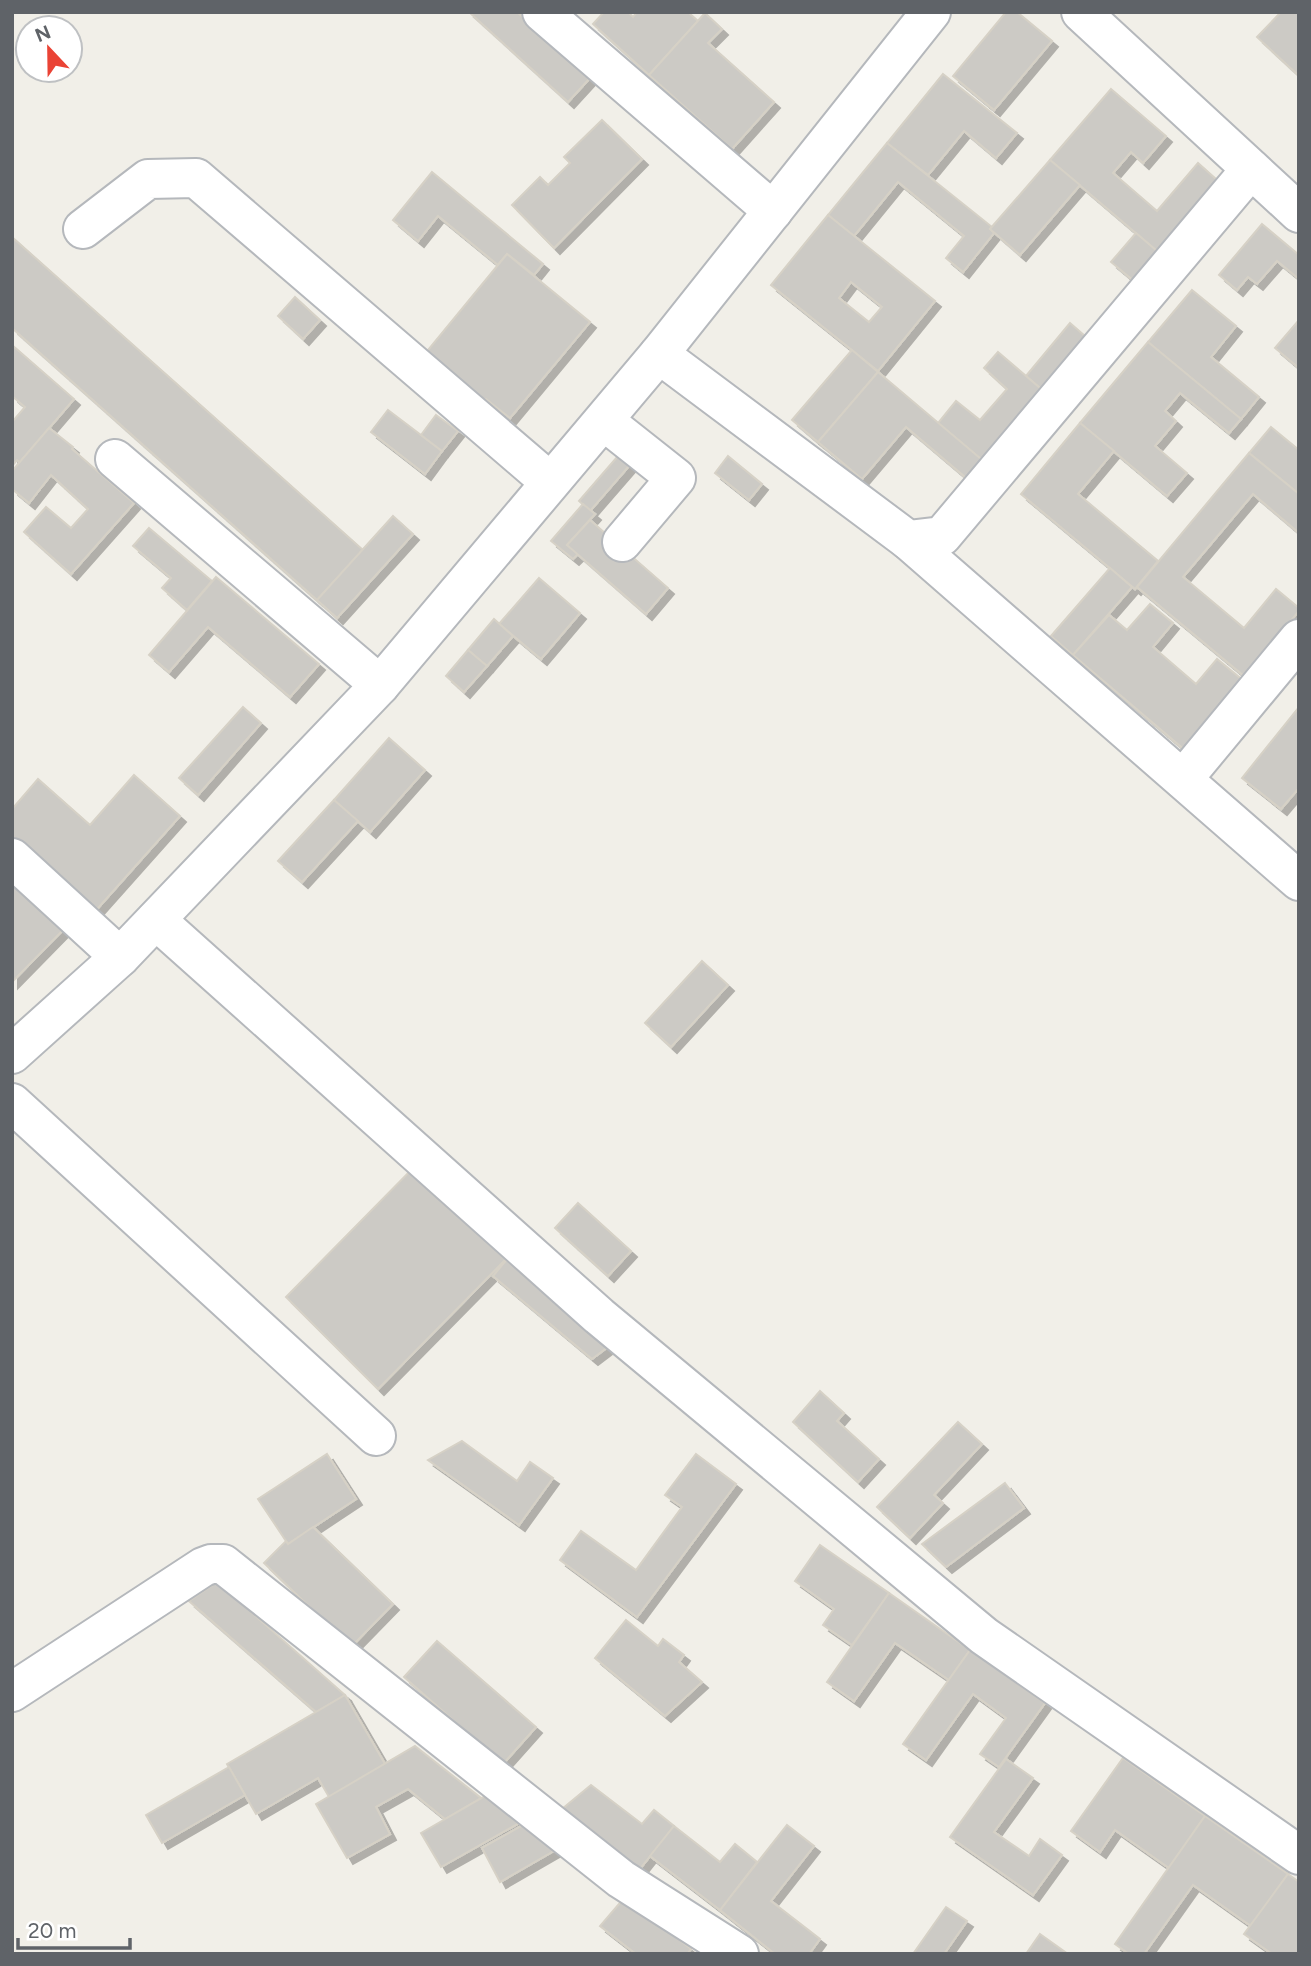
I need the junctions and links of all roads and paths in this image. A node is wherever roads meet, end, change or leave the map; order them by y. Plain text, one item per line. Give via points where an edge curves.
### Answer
1 (542, 12) edge
2 (931, 12) edge
3 (1082, 12) edge
4 (1251, 169) junction
5 (1294, 200) edge
6 (773, 211) junction
7 (83, 229) dead end
8 (659, 354) junction
9 (604, 421) junction
10 (116, 459) dead end
11 (550, 482) junction
12 (908, 540) junction
13 (622, 542) dead end
14 (1299, 639) edge
15 (380, 685) junction
16 (1182, 779) junction
17 (12, 858) edge
18 (1299, 881) edge
19 (156, 920) junction
20 (120, 957) junction
21 (12, 1054) edge
22 (12, 1103) edge
23 (376, 1436) dead end
24 (12, 1692) edge
25 (1299, 1855) edge
26 (739, 1954) edge

1 - 6 street
2 - 6 street
3 - 4 street
4 - 5 street
4 - 12 street via 942,536
6 - 8 street
7 - 11 street via 148,179 196,178
8 - 9 street
8 - 12 street
9 - 11 street
9 - 13 street via 676,478
10 - 15 street
11 - 15 street
12 - 16 street
14 - 16 street
15 - 19 street
16 - 18 street
17 - 20 street
19 - 20 street
19 - 25 street via 598,1317 984,1636
20 - 21 street
22 - 23 street
24 - 26 street via 203,1567 223,1564 621,1879

